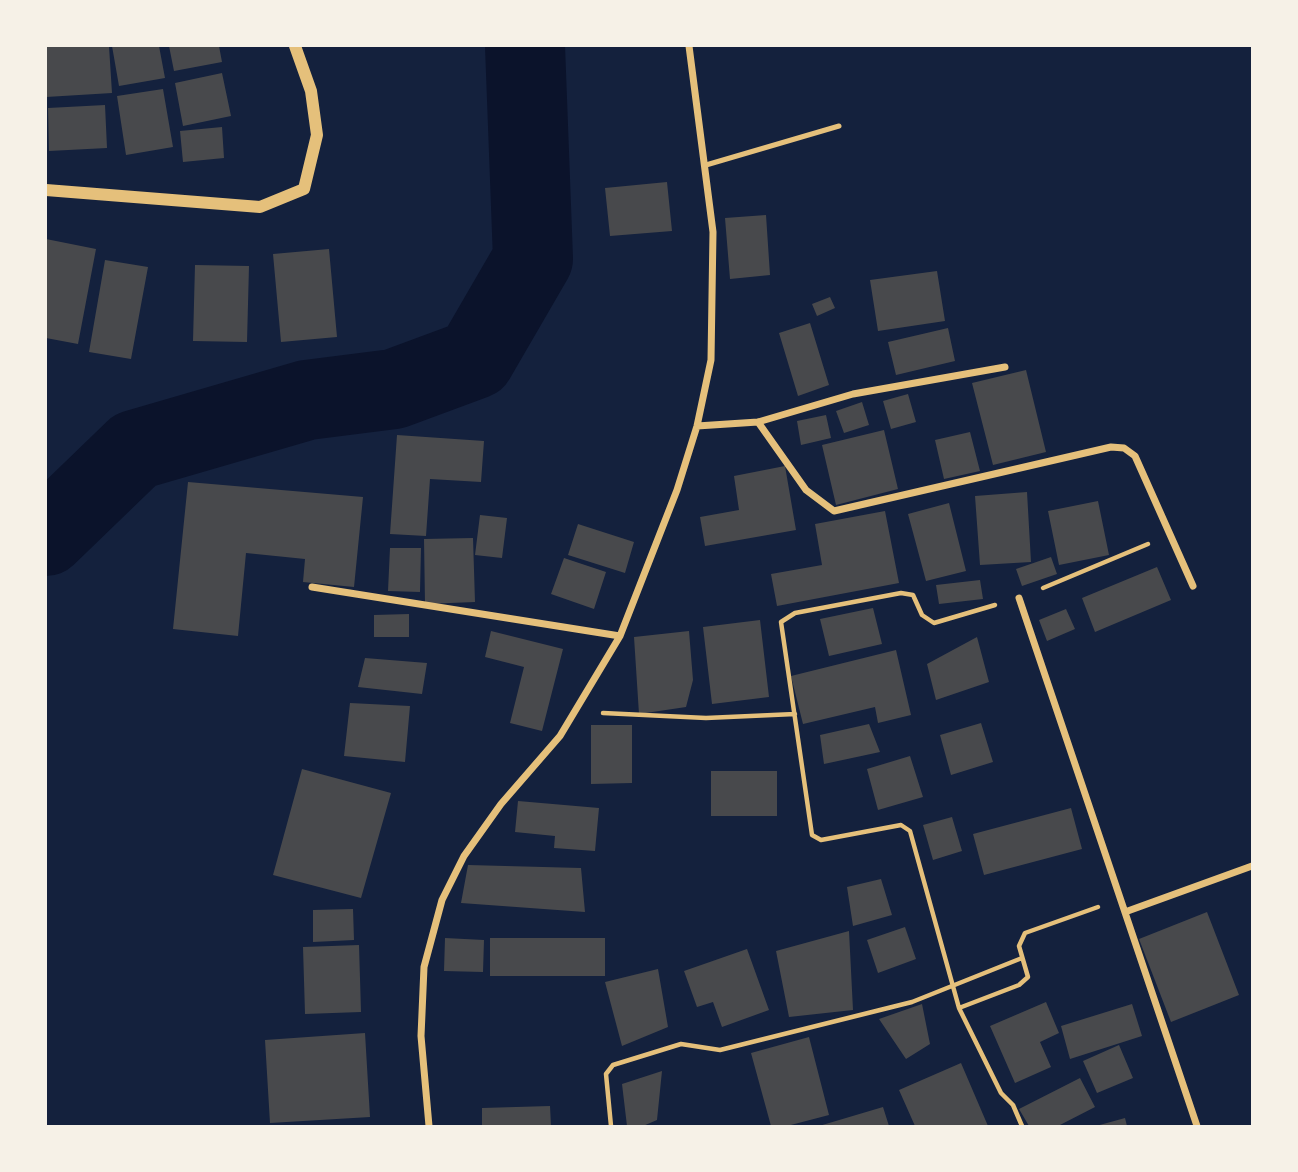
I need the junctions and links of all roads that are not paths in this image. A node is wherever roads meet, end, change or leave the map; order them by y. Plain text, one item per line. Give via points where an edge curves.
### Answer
1 (295, 46) edge
2 (689, 46) edge
3 (839, 126) dead end
4 (706, 165) junction
5 (46, 190) edge
6 (1005, 367) dead end
7 (758, 422) junction
8 (697, 426) junction
9 (1193, 586) dead end
10 (312, 587) dead end
11 (1018, 598) road end
12 (620, 636) junction
13 (1252, 866) edge
14 (1125, 912) junction
15 (429, 1126) edge
16 (1197, 1126) edge

1 - 5 street via 311,91 317,135 303,189 260,207
2 - 4 street
3 - 4 lane
4 - 8 street via 714,303 711,360
6 - 7 street via 853,394
7 - 8 street
7 - 9 street via 806,490 834,511 1111,447 1124,448 1135,456
8 - 12 street
10 - 12 street
11 - 14 street
12 - 15 street via 578,709 464,856 442,900 424,967 421,1036
13 - 14 street
14 - 16 street

